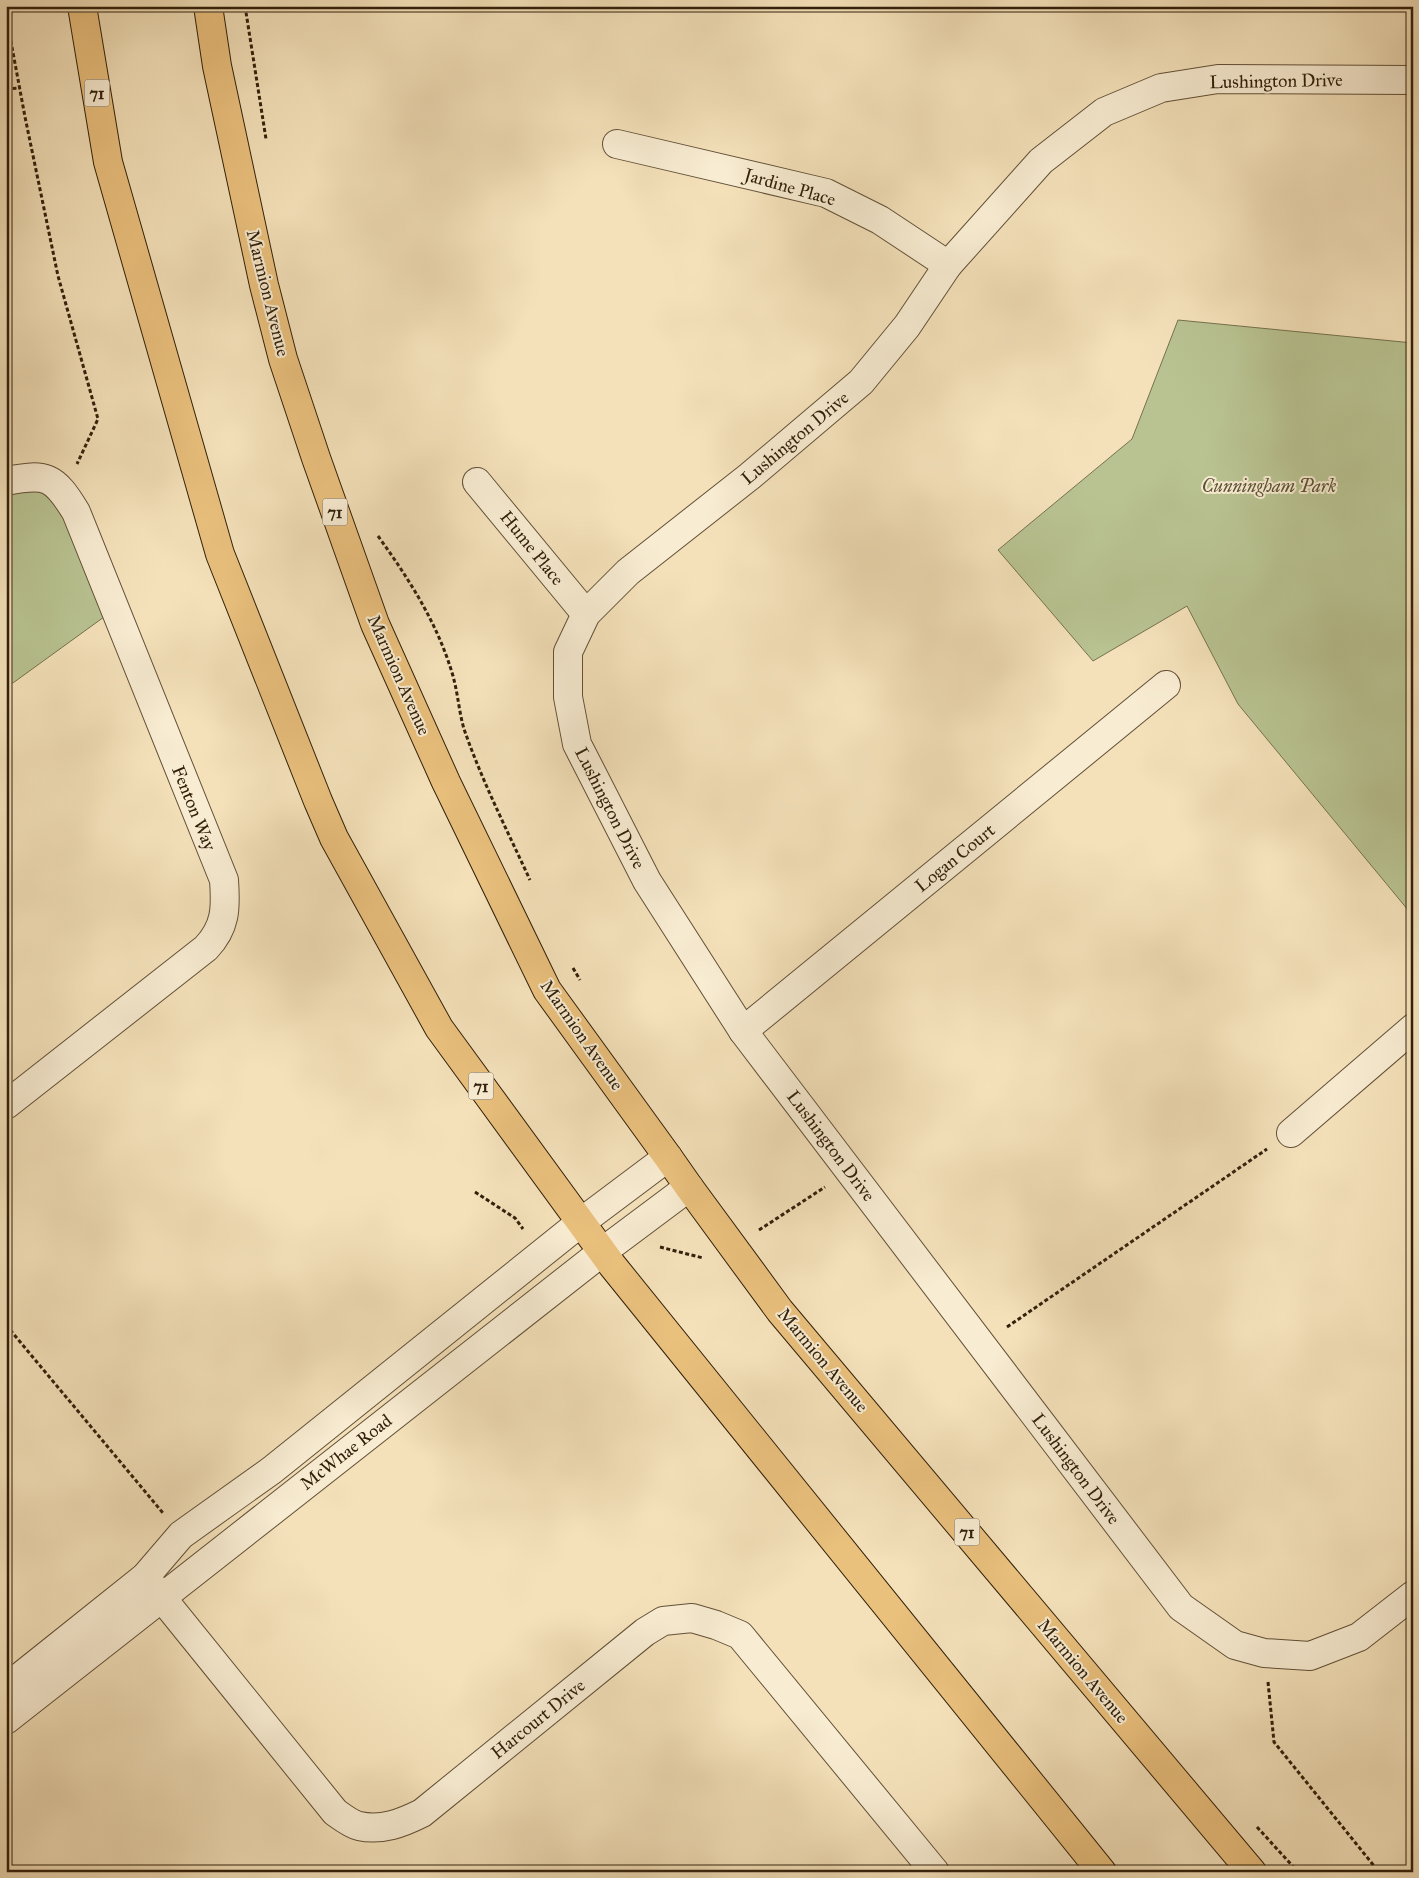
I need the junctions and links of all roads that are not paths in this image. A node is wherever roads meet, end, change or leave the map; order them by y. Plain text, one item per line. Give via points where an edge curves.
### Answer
1 (82, 6) edge
2 (208, 6) edge
3 (1413, 80) edge
4 (617, 144) dead end
5 (948, 266) junction
6 (6, 482) edge
7 (477, 482) dead end
8 (586, 614) junction
9 (1166, 685) dead end
10 (1413, 1028) edge
11 (743, 1031) junction
12 (6, 1105) edge
13 (1291, 1133) road end
14 (668, 1157) junction
15 (689, 1188) junction
16 (580, 1223) junction
17 (602, 1252) junction
18 (145, 1577) junction
19 (1413, 1596) edge
20 (163, 1598) junction
21 (6, 1688) edge
22 (6, 1720) edge
23 (934, 1872) edge
24 (1102, 1872) edge
25 (1252, 1872) edge

1 - 16 highway, 71 via 108,162 220,554 318,801 334,838 439,1028
2 - 14 highway, Marmion Avenue / 71 via 217,66 283,359 375,624 446,782 546,990
3 - 5 street, Lushington Drive via 1218,79 1162,88 1104,112 1041,161
4 - 5 street, Jardine Place via 826,193 880,220
5 - 8 street, Lushington Drive via 907,326 861,382 750,476 628,572
6 - 12 street, Fenton Way via 34,476 49,480 63,490 76,512 224,880 221,928 206,948
7 - 8 street, Hume Place
8 - 11 street, Lushington Drive via 568,652 568,697 577,744 648,881
9 - 11 street, Logan Court
10 - 13 street
11 - 19 street, Lushington Drive via 1181,1607 1235,1645 1264,1653 1310,1656 1359,1636
14 - 15 highway, Marmion Avenue / 71
14 - 16 street, McWhae Road
15 - 17 street, McWhae Road
15 - 25 highway, Marmion Avenue / 71 via 780,1310
16 - 17 highway, 71
16 - 18 street, McWhae Road via 272,1470 181,1535
17 - 20 street, McWhae Road
17 - 24 highway, 71
18 - 20 street, Harcourt Drive
18 - 21 street, McWhae Road
20 - 22 street, McWhae Road
20 - 23 street, Harcourt Drive via 335,1812 357,1826 383,1828 401,1824 422,1813 663,1620 692,1618 716,1625 740,1635

